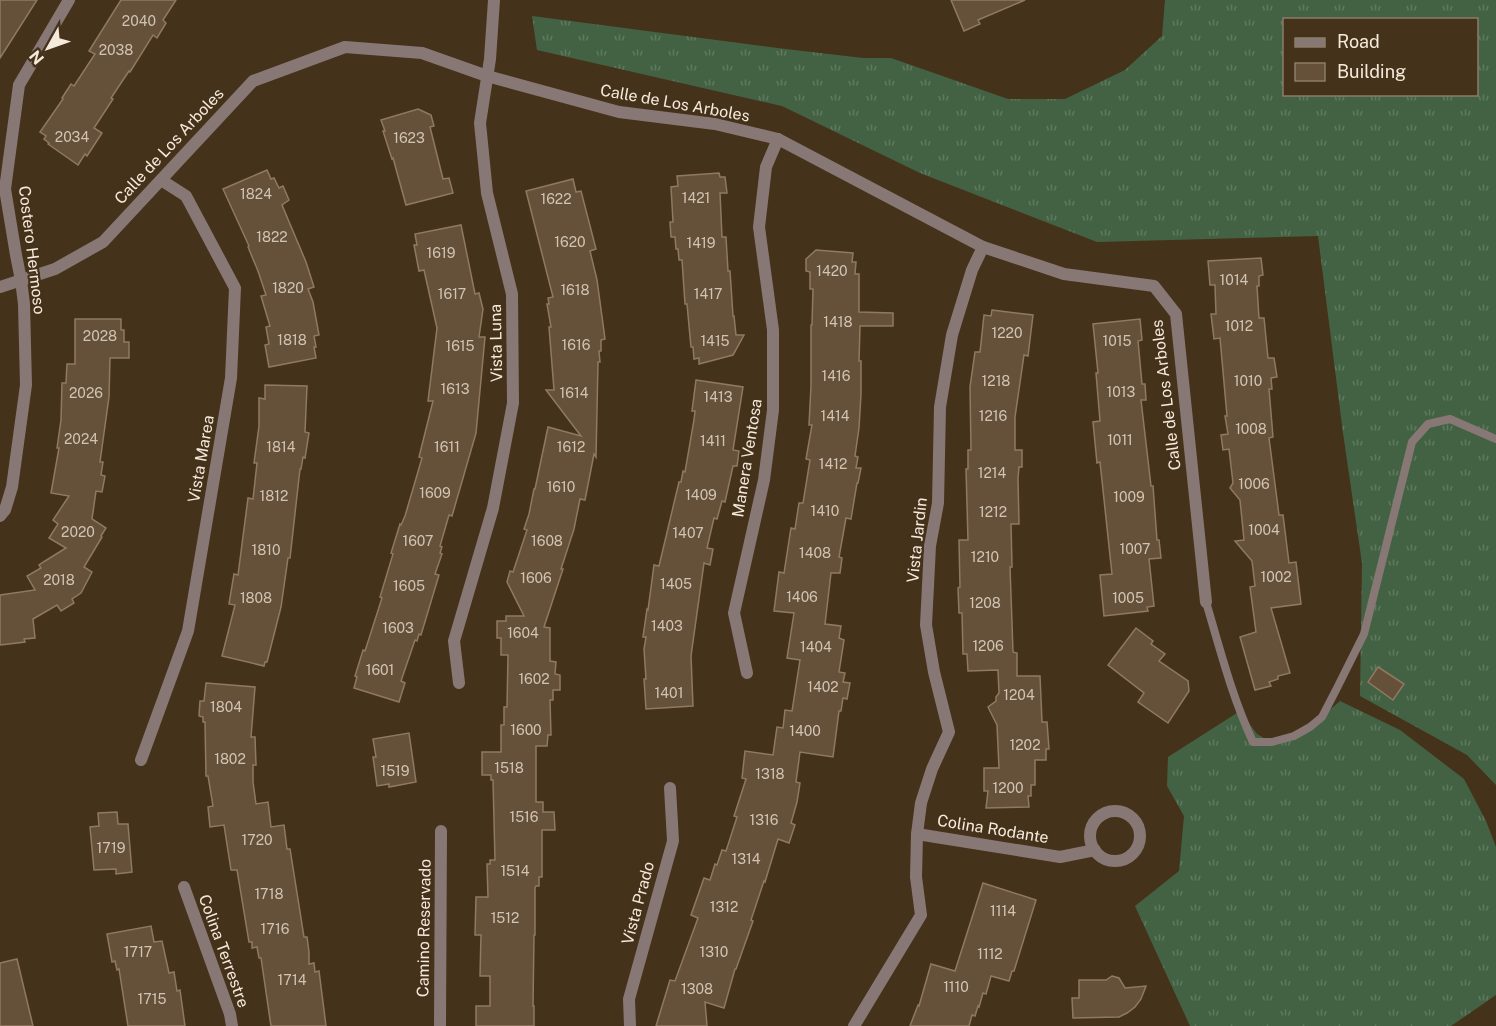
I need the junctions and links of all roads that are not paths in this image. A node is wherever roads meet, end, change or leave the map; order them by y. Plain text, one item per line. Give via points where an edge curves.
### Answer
1 (69, 0) edge
2 (494, 0) edge
3 (487, 76) junction
4 (778, 140) junction
5 (160, 180) junction
6 (983, 247) junction
7 (21, 280) junction
8 (0, 287) edge
9 (1496, 439) edge
10 (0, 516) edge
11 (1206, 602) joint
12 (747, 673) dead end
13 (459, 683) dead end
14 (141, 760) dead end
15 (670, 788) dead end
16 (441, 831) dead end
17 (917, 834) junction
18 (1095, 850) junction
19 (183, 887) dead end
20 (232, 1026) edge
21 (440, 1026) edge
22 (630, 1026) edge
23 (854, 1026) edge

1 - 7 street, Costero Hermoso via 19,85 5,189
2 - 3 street, Vista Luna
3 - 4 street, Calle de Los Arboles via 619,112 715,124
3 - 5 street, Calle de Los Arboles via 422,53 345,47 253,81
3 - 13 street, Vista Luna via 480,123 487,193 512,294 513,403 493,508 454,641
4 - 6 street, Calle de Los Arboles
4 - 12 street, Manera Ventosa via 766,167 759,227 773,330 773,410 764,480 734,613
5 - 7 street, Calle de Los Arboles via 103,242 55,268
5 - 14 street, Vista Marea via 186,196 235,288 231,378 188,631
6 - 11 street, Calle de Los Arboles via 1064,274 1154,286 1176,314
6 - 17 street, Vista Jardin via 952,335 940,407 938,503 930,546 926,625 949,732 921,803
7 - 8 street, Calle de Los Arboles
7 - 10 street, Costero Hermoso via 26,385 12,487
9 - 11 lane via 1450,420 1428,424 1412,442 1364,634 1322,717 1294,736 1253,742 1228,679
15 - 22 street, Vista Prado via 672,841 629,999
16 - 21 street, Camino Reservado
17 - 18 street, Colina Rodante via 1060,857
17 - 23 street, Colina Rodante via 916,878 921,915
18 - 18 street via 1109,860 1126,858 1138,846 1136,821 1121,811 1104,813 1092,825 1090,834
19 - 20 street, Colina Terrestre

